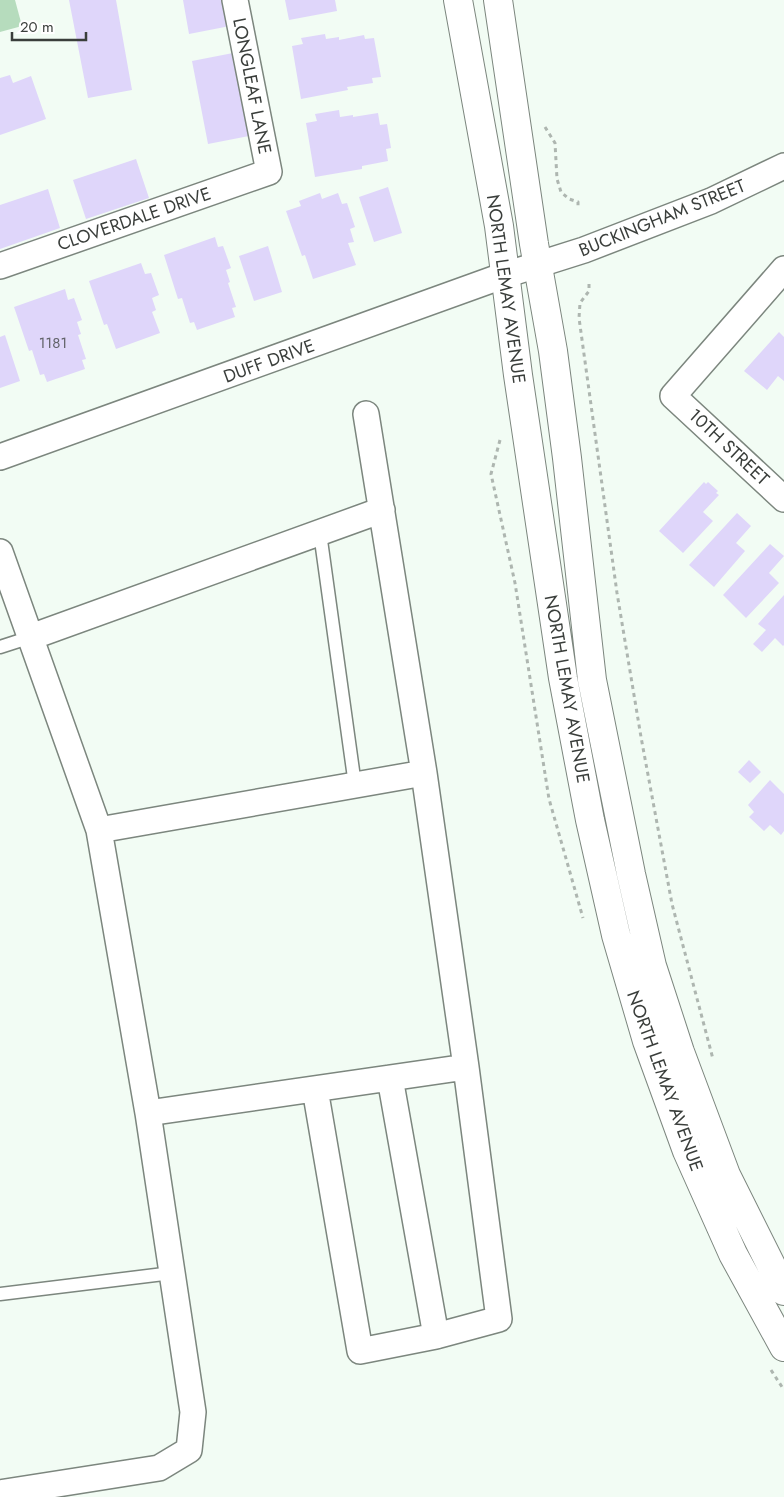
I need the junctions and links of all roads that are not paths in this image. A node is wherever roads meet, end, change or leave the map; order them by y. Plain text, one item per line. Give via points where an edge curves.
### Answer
1 (235, 0) edge
2 (458, 0) edge
3 (498, 0) edge
4 (784, 166) edge
5 (269, 172) joint
6 (538, 264) junction
7 (0, 266) edge
8 (784, 269) edge
9 (505, 275) junction
10 (366, 414) dead end
11 (0, 457) edge
12 (784, 498) edge
13 (382, 510) junction
14 (320, 533) junction
15 (0, 552) edge
16 (30, 637) junction
17 (0, 647) edge
18 (424, 773) junction
19 (355, 785) junction
20 (99, 830) junction
21 (466, 1067) junction
22 (390, 1078) junction
23 (315, 1089) junction
24 (148, 1112) junction
25 (172, 1273) junction
26 (784, 1291) edge
27 (0, 1294) edge
28 (436, 1336) junction
29 (784, 1347) edge
30 (0, 1493) edge

1 - 5 street, LONGLEAF LANE
2 - 9 main road, NORTH LEMAY AVENUE
3 - 6 main road, NORTH LEMAY AVENUE
4 - 6 street, BUCKINGHAM STREET via 712,201
5 - 7 street, CLOVERDALE DRIVE
6 - 9 street, DUFF DRIVE
6 - 26 main road, NORTH LEMAY AVENUE via 566,448 592,680 652,966 726,1175
8 - 12 street, 10TH STREET via 673,396
9 - 11 street, DUFF DRIVE
9 - 29 main road, NORTH LEMAY AVENUE via 563,678 616,935 646,1041 687,1151 733,1254
10 - 13 street
13 - 14 street
13 - 18 street
14 - 16 street
14 - 19 lane
15 - 16 street
16 - 17 lane
16 - 20 street
18 - 19 street
18 - 21 street
19 - 20 street
20 - 24 street
21 - 22 street
21 - 28 street via 499,1319
22 - 23 street
22 - 28 street
23 - 24 street
23 - 28 street via 360,1351
24 - 25 street
25 - 27 lane
25 - 30 street via 193,1412 189,1450 159,1468

